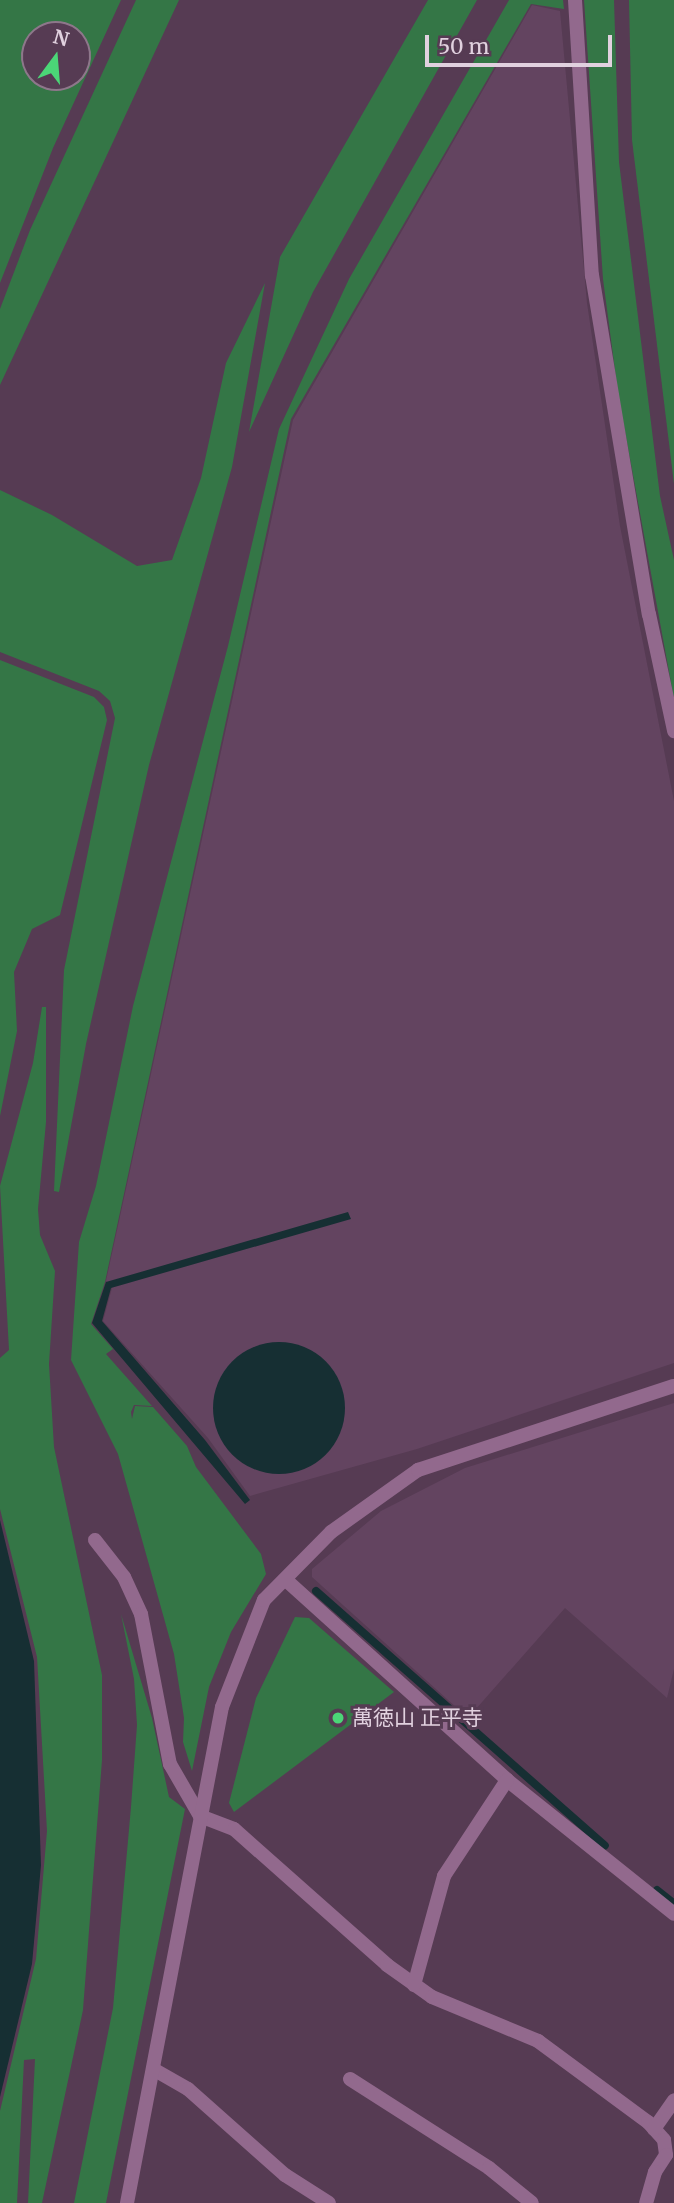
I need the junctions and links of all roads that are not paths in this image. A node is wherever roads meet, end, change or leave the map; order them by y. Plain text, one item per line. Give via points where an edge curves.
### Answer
1 (575, 0) edge
2 (674, 731) edge
3 (674, 1386) edge
4 (95, 1540) dead end
5 (286, 1580) junction
6 (507, 1780) junction
7 (200, 1816) junction
8 (674, 1914) edge
9 (414, 1984) junction
10 (153, 2069) junction
11 (350, 2079) dead end
12 (674, 2100) edge
13 (654, 2129) junction
14 (127, 2203) edge
15 (329, 2203) edge
16 (532, 2203) edge
17 (646, 2203) edge

1 - 2 street via 592,275 649,614
3 - 5 street via 418,1470 331,1532
4 - 7 street via 124,1577 141,1614 170,1764
5 - 6 street
5 - 7 street via 264,1600 222,1707
6 - 8 street
6 - 9 street via 444,1877
7 - 9 street via 234,1829
7 - 10 street
9 - 13 street via 432,1997 538,2041 586,2073
10 - 14 street
10 - 15 street via 188,2089 285,2175
11 - 16 street via 489,2168
12 - 13 street
13 - 17 street via 664,2140 666,2155 655,2172

